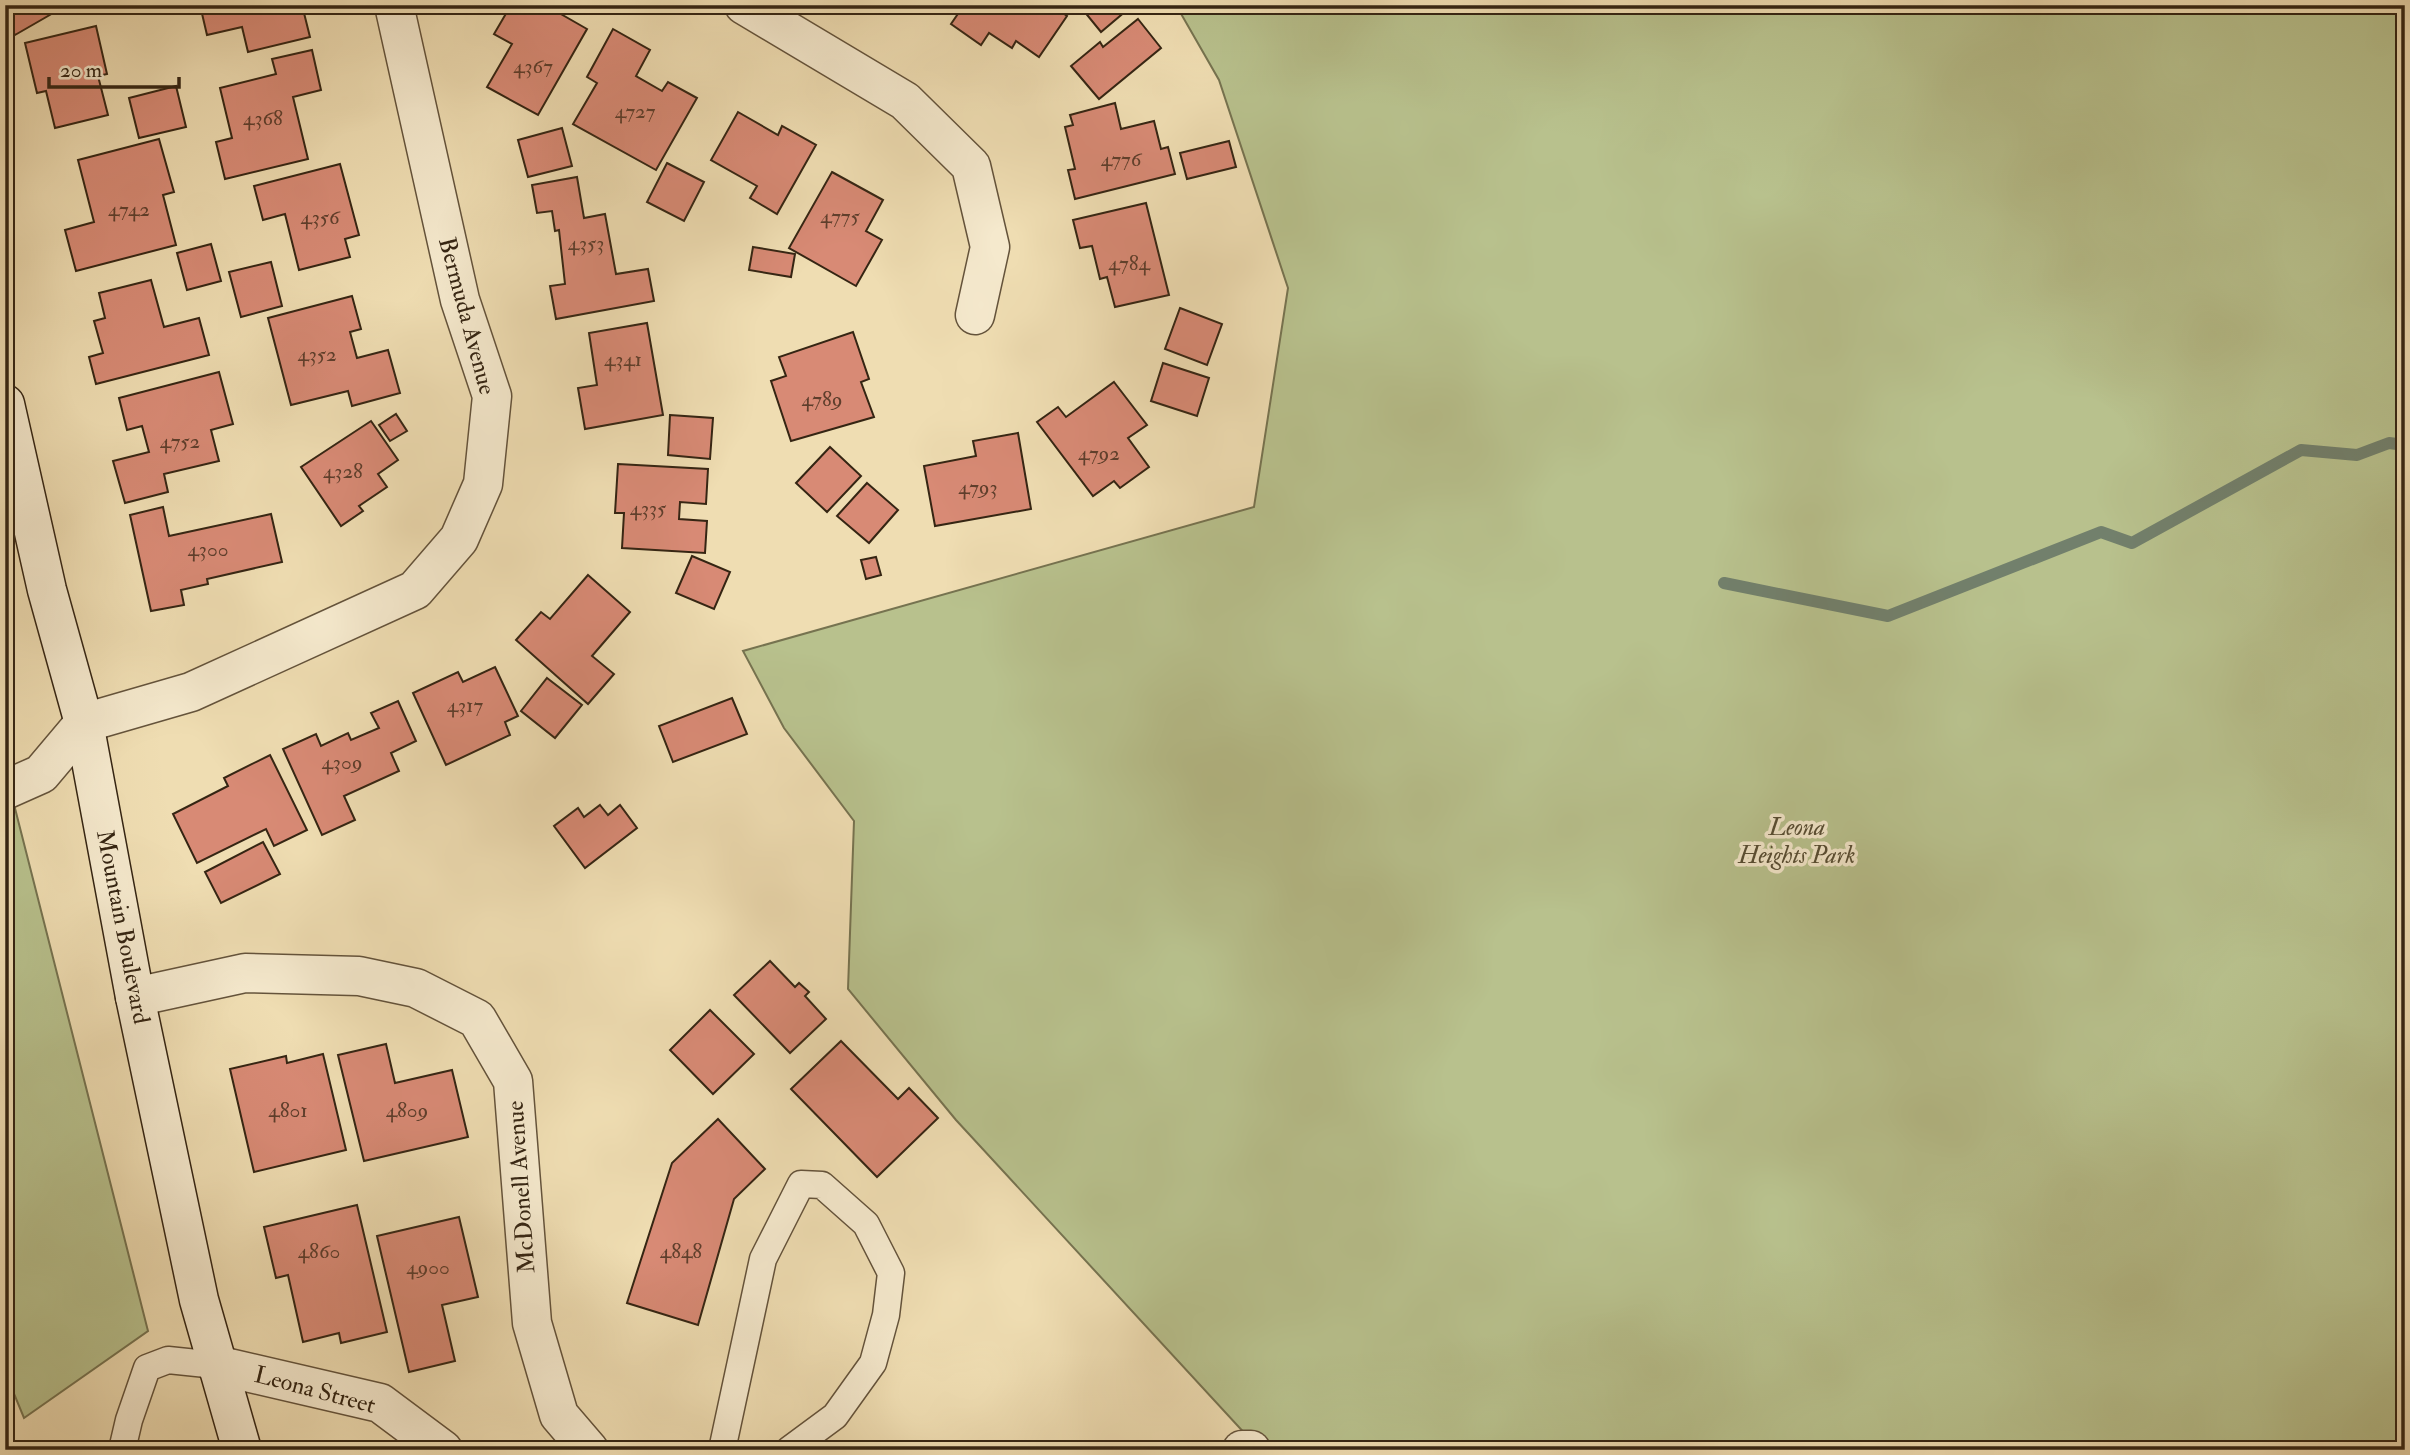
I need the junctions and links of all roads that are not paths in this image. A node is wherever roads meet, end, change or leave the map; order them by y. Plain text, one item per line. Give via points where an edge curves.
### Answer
1 (394, 5) edge
2 (744, 5) edge
3 (975, 315) dead end
4 (5, 404) edge
5 (84, 723) junction
6 (5, 790) edge
7 (135, 997) junction
8 (216, 1365) junction
9 (122, 1450) edge
10 (242, 1450) edge
11 (443, 1450) edge
12 (589, 1450) edge
13 (722, 1450) edge
14 (789, 1450) edge
15 (1242, 1450) edge
16 (1251, 1450) edge

1 - 5 street, Bermuda Avenue via 460,300 492,396 483,484 459,539 415,590 191,692
2 - 3 street via 905,101 971,166 990,247
4 - 5 street, Mountain Boulevard via 47,590
5 - 6 street via 41,774
5 - 7 street, Mountain Boulevard
7 - 8 street, Mountain Boulevard
7 - 12 street, McDonell Avenue via 245,973 359,976 416,988 477,1019 513,1081 531,1323 559,1415
8 - 9 lane via 168,1360 148,1368
8 - 10 street, Mountain Boulevard
8 - 11 street, Leona Street via 380,1404
13 - 14 lane via 763,1259 801,1184 822,1185 866,1224 891,1273 886,1315 873,1363 835,1416
15 - 16 street

